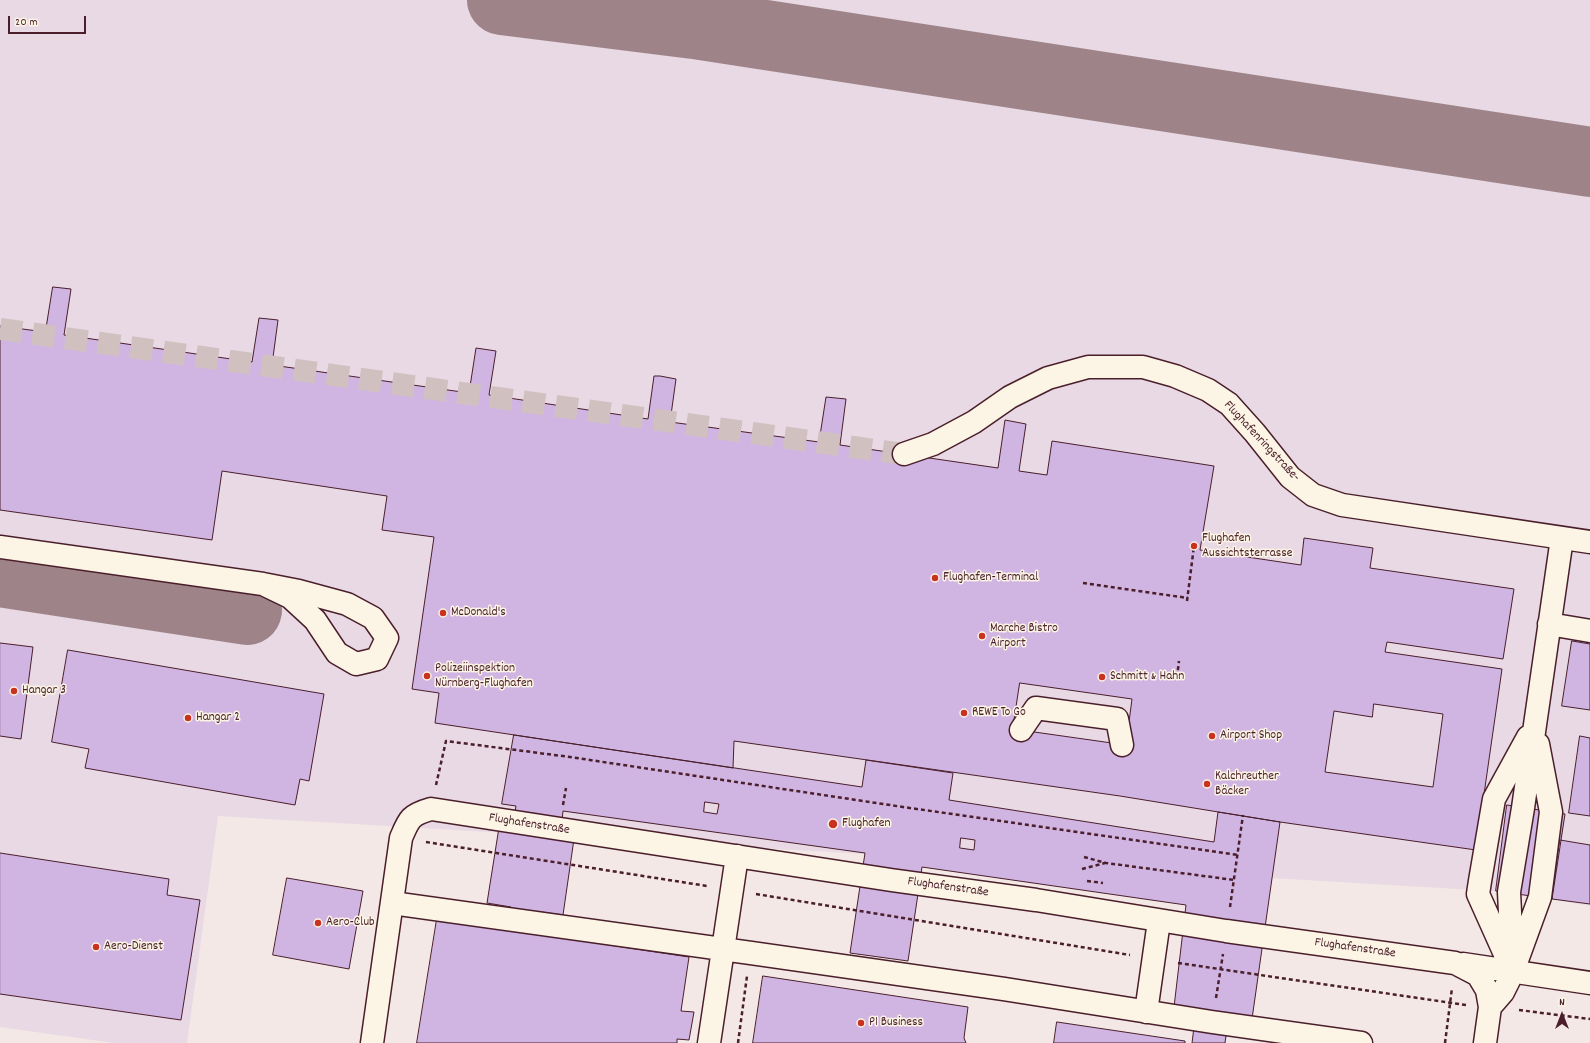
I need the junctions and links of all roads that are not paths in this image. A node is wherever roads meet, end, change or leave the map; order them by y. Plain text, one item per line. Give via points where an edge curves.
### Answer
1 (904, 454) tunnel mouth
2 (1562, 538) junction
3 (1590, 542) edge
4 (0, 546) edge
5 (263, 584) junction
6 (1549, 624) junction
7 (1590, 631) edge
8 (1534, 726) junction
9 (1021, 730) dead end
10 (1122, 745) dead end
11 (737, 856) junction
12 (392, 903) junction
13 (1159, 921) junction
14 (724, 949) junction
15 (1455, 963) junction
16 (1513, 972) junction
17 (1590, 983) edge
18 (1490, 1008) junction
19 (1146, 1012) junction
20 (1234, 1034) edge
21 (372, 1043) edge
22 (709, 1043) edge
23 (1361, 1043) edge
24 (1485, 1043) edge

1 - 2 street, Flughafenringstraße- via 933,444 974,422 1010,397 1048,378 1088,366 1143,367 1175,376 1208,390 1229,404 1290,477 1313,495 1342,505
2 - 3 street, Flughafenringstraße-
2 - 6 street
4 - 5 street
5 - 5 street via 290,597 315,620 337,653 356,664 377,659 387,638 373,618 347,604
6 - 7 street
6 - 8 street
8 - 16 street via 1509,892
8 - 16 street via 1551,812 1540,897
8 - 16 street via 1494,799 1478,894
9 - 10 street via 1036,708 1117,719
11 - 12 street, Flughafenstraße via 431,809 418,813 408,822 401,838
11 - 13 street, Flughafenstraße via 1036,900
11 - 14 street
12 - 14 street
12 - 21 street
13 - 15 street, Flughafenstraße
13 - 19 street
14 - 19 street
14 - 22 street
15 - 16 street
15 - 18 street, Flughafenstraße via 1478,975 1487,990
16 - 17 street
16 - 18 street via 1503,992
18 - 24 street, Flughafenstraße
19 - 20 street
20 - 23 street

